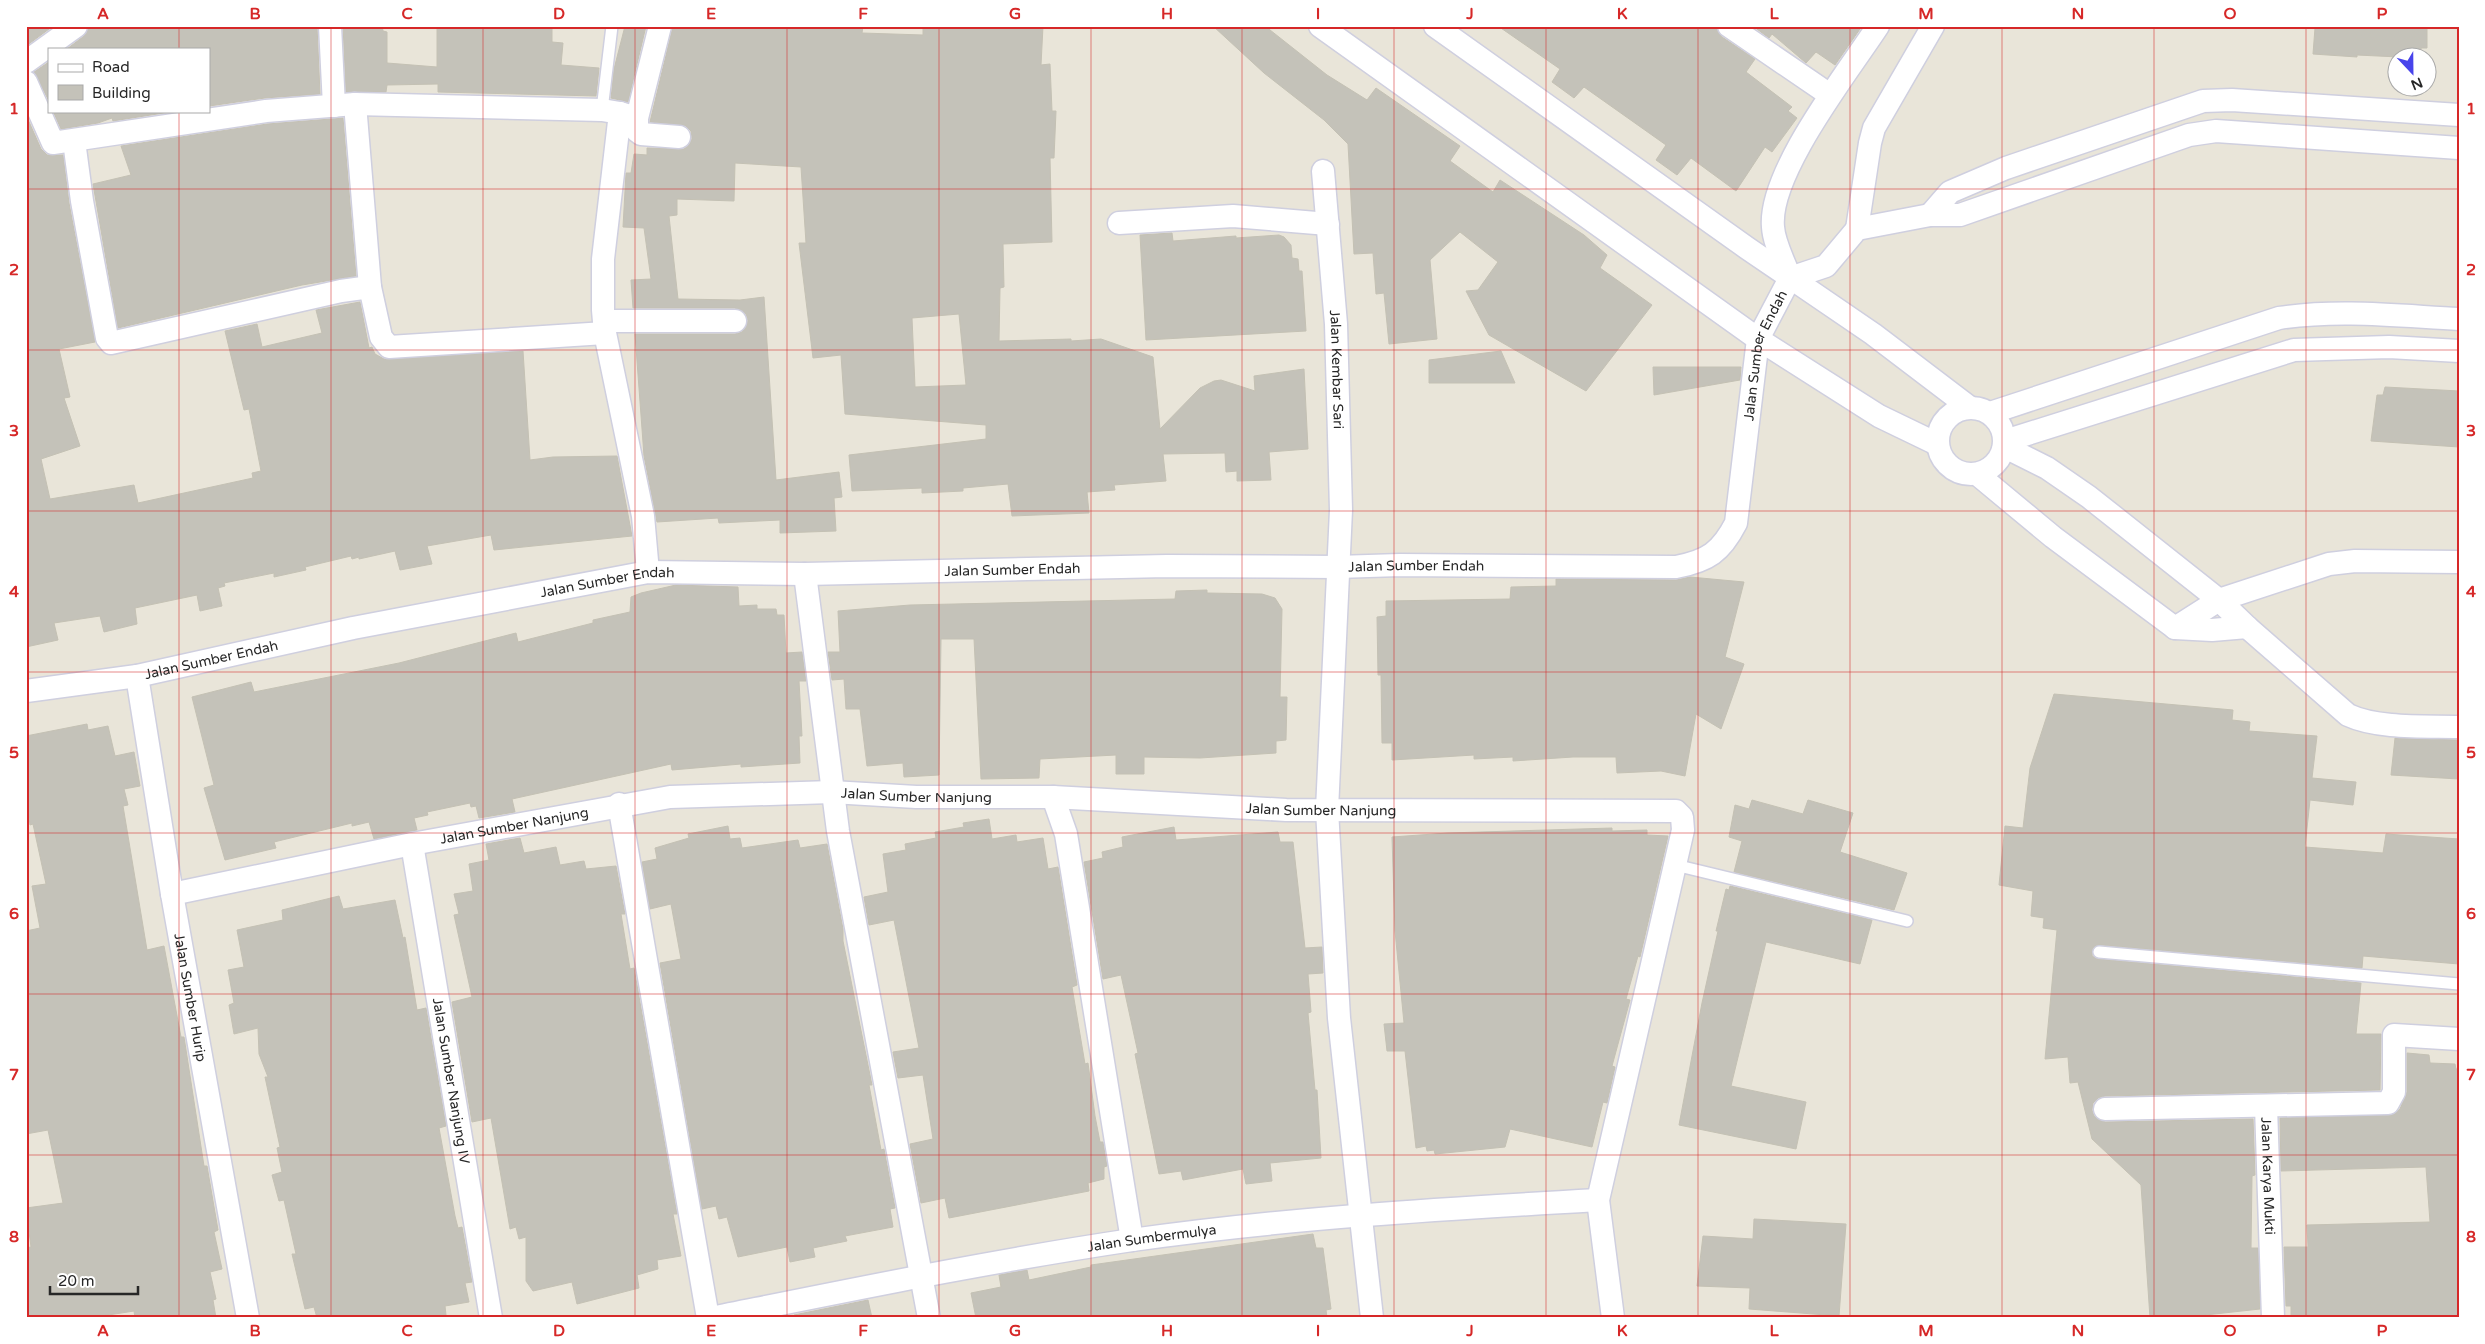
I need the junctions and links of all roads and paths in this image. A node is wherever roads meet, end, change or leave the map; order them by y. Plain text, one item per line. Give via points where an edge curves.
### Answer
1 (76, 26) edge
2 (330, 26) edge
3 (612, 26) edge
4 (660, 26) edge
5 (1320, 26) edge
6 (1435, 26) edge
7 (1729, 26) edge
8 (1878, 26) edge
9 (1933, 26) edge
10 (26, 62) edge
11 (26, 82) edge
12 (1830, 95) junction
13 (345, 105) junction
14 (2176, 109) junction
15 (620, 114) junction
16 (2459, 115) edge
17 (679, 137) dead end
18 (2184, 137) junction
19 (74, 141) junction
20 (2459, 148) edge
21 (1323, 171) dead end
22 (1930, 215) junction
23 (1119, 223) dead end
24 (1328, 224) junction
25 (1857, 229) junction
26 (1790, 278) junction
27 (370, 287) junction
28 (2459, 319) edge
29 (735, 321) dead end
30 (605, 327) junction
31 (1758, 339) junction
32 (2459, 352) edge
33 (1980, 410) junction
34 (1937, 444) junction
35 (2005, 444) junction
36 (1978, 474) junction
37 (2459, 562) edge
38 (1337, 567) junction
39 (648, 572) junction
40 (805, 574) junction
41 (2219, 600) junction
42 (2247, 627) junction
43 (2175, 628) junction
44 (137, 676) junction
45 (26, 691) edge
46 (2459, 727) edge
47 (832, 792) junction
48 (1053, 797) junction
49 (619, 804) junction
50 (1327, 810) junction
51 (412, 844) junction
52 (1676, 864) junction
53 (172, 894) junction
54 (1907, 921) dead end
55 (2099, 952) dead end
56 (2459, 984) edge
57 (2459, 1039) edge
58 (2266, 1106) junction
59 (2105, 1109) dead end
60 (1598, 1200) junction
61 (1361, 1214) junction
62 (1132, 1240) junction
63 (920, 1277) junction
64 (248, 1318) edge
65 (491, 1318) edge
66 (710, 1318) edge
67 (929, 1318) edge
68 (1372, 1318) edge
69 (1614, 1318) edge
70 (2273, 1318) edge

1 - 10 street
2 - 13 street
3 - 15 lane
4 - 15 street
5 - 31 street
6 - 26 street
7 - 12 street
8 - 12 street
9 - 25 street via 1874,128
11 - 19 street via 51,142
12 - 26 street via 1784,175 1774,202 1773,229
13 - 15 street
13 - 19 street via 266,111
13 - 27 street
14 - 16 street via 2203,101 2232,100
14 - 18 street
14 - 22 street via 2006,168 1950,192
15 - 17 street via 641,134
15 - 30 street via 603,259
18 - 20 street via 2216,132
18 - 22 street via 1960,215
19 - 27 street via 107,338 111,343
21 - 24 street, Jalan Kembar Sari
22 - 25 street
23 - 24 street via 1233,216
24 - 38 street, Jalan Kembar Sari via 1336,324 1341,510
25 - 26 street via 1826,266
26 - 31 street, Jalan Sumber Endah
26 - 33 street
27 - 30 street via 380,337 389,346
28 - 33 street via 2354,314 2305,314 2279,318
29 - 30 street
30 - 39 street via 643,516
31 - 34 street via 1879,416
31 - 38 street, Jalan Sumber Endah via 1736,523 1727,541 1706,559 1676,567
32 - 35 street via 2388,347 2294,350
33 - 34 street via 1952,412 1940,426
33 - 35 street via 2001,424
34 - 36 street via 1941,457 1950,468 1963,474
35 - 36 street via 1993,466
35 - 41 street via 2048,468 2089,497
36 - 43 street via 2053,537
37 - 41 street via 2355,561 2329,564
38 - 40 street, Jalan Sumber Endah via 1167,566
38 - 50 street, Jalan Kembar Sari
39 - 40 street, Jalan Sumber Endah
39 - 44 street, Jalan Sumber Endah via 353,628
40 - 47 street
41 - 42 street
41 - 43 street
42 - 43 street via 2212,630
42 - 46 street via 2348,716 2387,724
44 - 45 street, Jalan Sumber Endah
44 - 53 street, Jalan Sumber Hurip
47 - 48 street, Jalan Sumber Nanjung via 916,797
47 - 49 street, Jalan Sumber Nanjung via 670,797
47 - 63 street
48 - 50 street, Jalan Sumber Nanjung
48 - 62 street via 1066,834
49 - 51 street, Jalan Sumber Nanjung
49 - 66 street
50 - 52 street, Jalan Sumber Nanjung via 1668,809 1676,811 1684,823
50 - 61 street, Jalan Kembar Sari via 1339,1018
51 - 53 street, Jalan Sumber Nanjung
51 - 65 street, Jalan Sumber Nanjung IV
52 - 54 lane
52 - 60 street
53 - 64 street, Jalan Sumber Hurip
55 - 56 lane
57 - 58 street via 2394,1035 2394,1092 2388,1103
58 - 59 street, Jalan Karya Mukti
58 - 70 street, Jalan Karya Mukti
60 - 61 street, Jalan Sumbermulya
60 - 69 street
61 - 62 street, Jalan Sumbermulya
61 - 68 street, Jalan Kembar Sari
62 - 63 street, Jalan Sumbermulya
63 - 66 street, Jalan Sumbermulya
63 - 67 street

